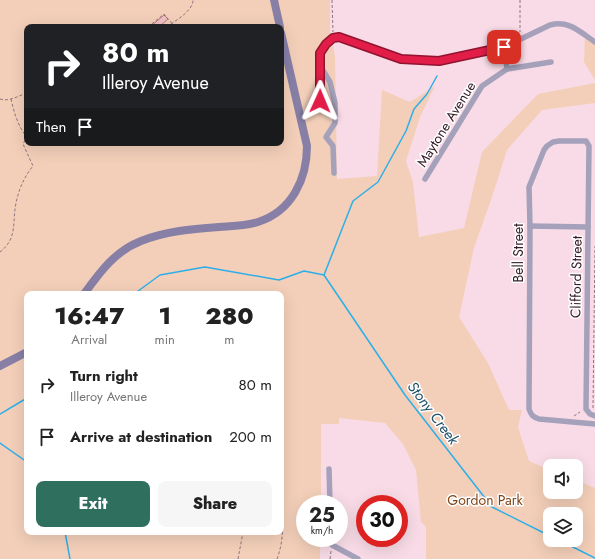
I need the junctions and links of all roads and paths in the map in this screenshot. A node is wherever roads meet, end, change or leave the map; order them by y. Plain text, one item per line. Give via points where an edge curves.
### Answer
1 (193, 0) edge
2 (274, 0) edge
3 (332, 0) edge
4 (520, 0) edge
5 (172, 23) joint
6 (152, 24) edge
7 (279, 24) edge
8 (520, 33) dead end
9 (333, 35) dead end
10 (595, 42) edge
11 (504, 47) junction
12 (284, 48) edge
13 (552, 62) dead end
14 (320, 65) junction
15 (507, 69) junction
16 (24, 94) edge
17 (0, 99) edge
18 (10, 100) junction
19 (310, 114) dead end
20 (24, 134) edge
21 (24, 142) edge
22 (589, 146) joint
23 (334, 173) dead end
24 (425, 179) dead end
25 (530, 226) junction
26 (588, 227) junction
27 (595, 235) edge
28 (588, 238) junction
29 (595, 246) edge
30 (0, 252) edge
31 (86, 291) edge
32 (24, 354) edge
33 (0, 366) edge
34 (586, 409) junction
35 (594, 414) edge
36 (564, 422) junction
37 (595, 424) edge
38 (329, 468) dead end
39 (330, 495) edge
40 (242, 535) edge
41 (282, 535) edge
42 (332, 547) edge
43 (336, 547) edge
44 (238, 559) edge
45 (277, 559) edge
46 (330, 559) edge
47 (358, 559) edge

1 - 5 path via 190,9
2 - 7 main road
3 - 9 path
4 - 8 path
5 - 6 path via 164,14
10 - 11 street via 572,27 557,23
11 - 14 street via 439,61 401,59 339,37 326,44 320,53
11 - 15 street
12 - 31 main road via 289,72 305,117 312,159 302,190 284,213 260,227 246,230 189,229 162,234 134,244 111,260
13 - 15 street, Maytone Avenue
14 - 19 street via 320,101
14 - 23 street via 330,82 335,103 335,123 326,137 333,146
15 - 24 street, Maytone Avenue via 482,86
16 - 18 path
17 - 18 path
18 - 20 path
21 - 30 path via 33,166 24,177 16,204 10,242
22 - 25 street, Bell Street via 586,141 559,141 553,142 544,150 529,187
22 - 26 street, Clifford Street
25 - 26 street
25 - 36 street, Bell Street via 529,409 530,414 539,419
26 - 28 street, Clifford Street
27 - 28 street
28 - 34 street, Clifford Street
29 - 35 path
32 - 33 main road
34 - 35 street via 590,414
34 - 36 path
36 - 37 street
38 - 39 street
40 - 44 path
41 - 45 path
42 - 46 path
43 - 47 street

